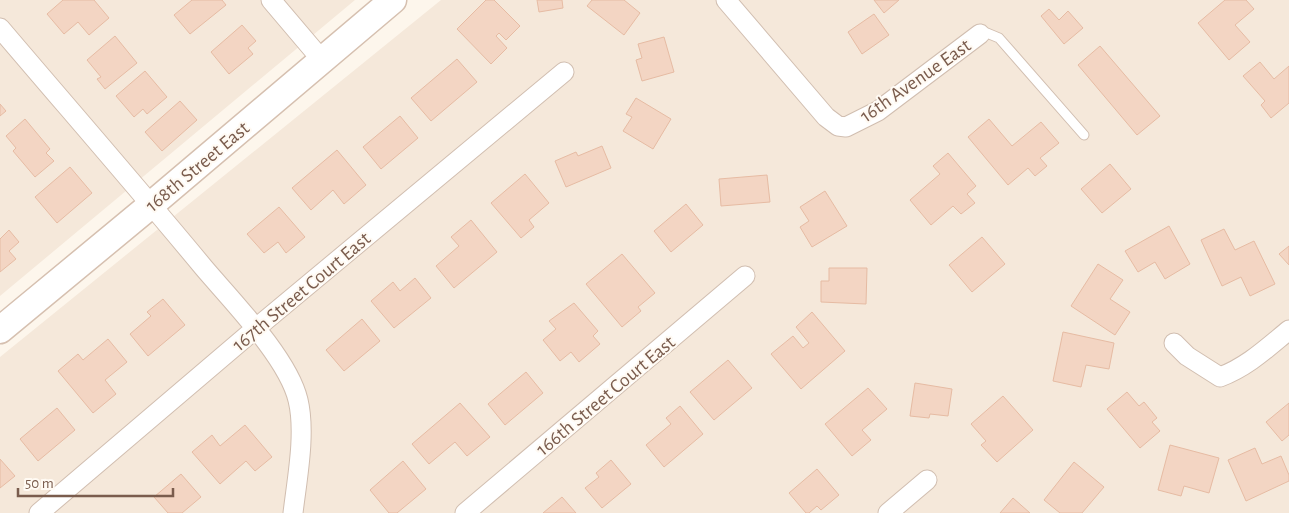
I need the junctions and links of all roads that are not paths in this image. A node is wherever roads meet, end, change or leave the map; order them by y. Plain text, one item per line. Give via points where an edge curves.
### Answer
1 (271, 0) edge
2 (393, 0) edge
3 (726, 0) edge
4 (0, 28) edge
5 (980, 34) joint
6 (321, 59) junction
7 (564, 72) dead end
8 (1084, 134) dead end
9 (151, 205) junction
10 (745, 276) dead end
11 (256, 329) junction
12 (0, 330) edge
13 (1289, 330) edge
14 (1174, 343) dead end
15 (927, 480) dead end
16 (39, 513) edge
17 (293, 513) edge
18 (464, 513) edge
19 (888, 513) edge

1 - 6 street
2 - 6 street, 168th Street East
3 - 5 street, 16th Avenue East via 826,117 838,126 855,123 878,111
4 - 9 street
5 - 8 lane via 999,38
6 - 9 street, 168th Street East
7 - 11 street, 167th Street Court East
9 - 11 street
9 - 12 street, 168th Street East
10 - 18 street, 166th Street Court East
11 - 16 street, 167th Street Court East
11 - 17 street via 271,348 298,400 301,442
13 - 14 street via 1236,371 1220,377 1187,356
15 - 19 street

